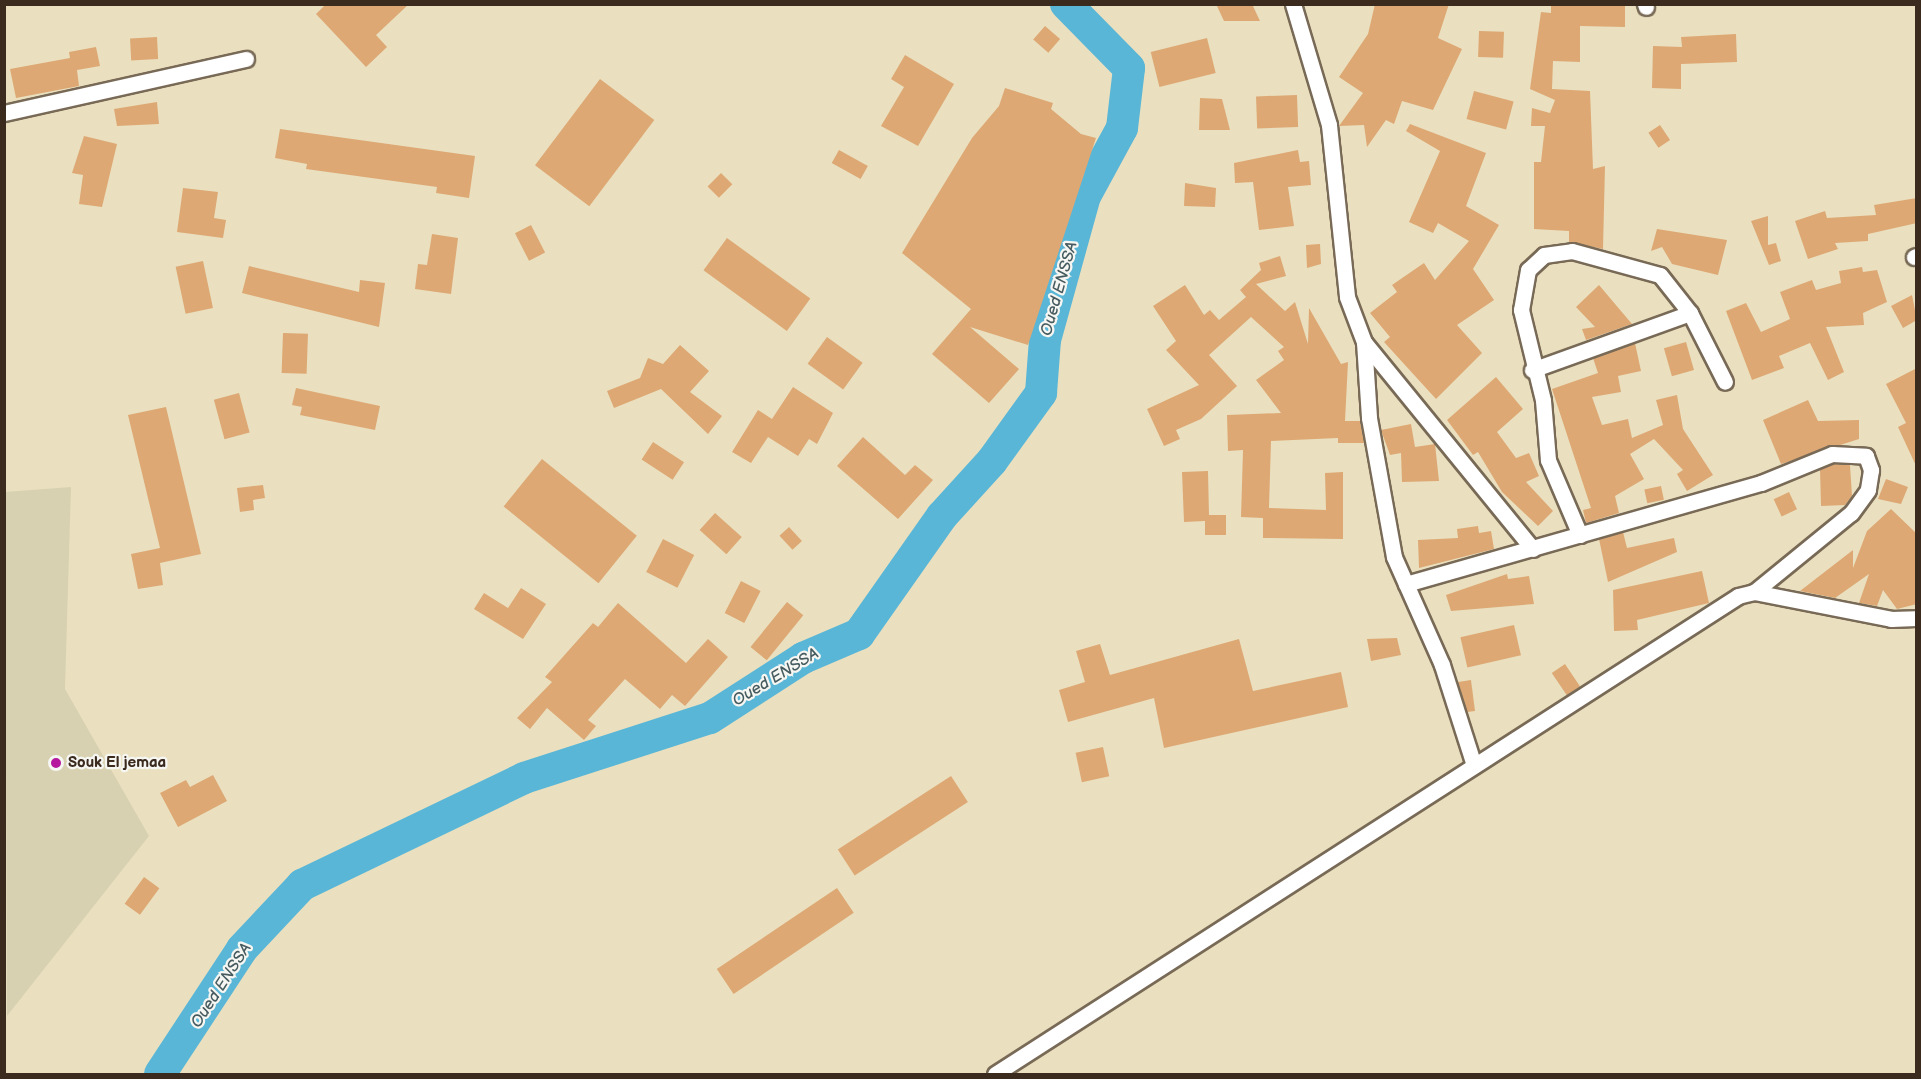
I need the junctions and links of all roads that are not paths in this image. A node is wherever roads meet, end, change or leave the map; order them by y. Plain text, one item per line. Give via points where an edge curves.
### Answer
1 (1293, 4) edge
2 (246, 59) dead end
3 (4, 113) edge
4 (1690, 313) junction
5 (1364, 342) junction
6 (1532, 370) junction
7 (1725, 382) dead end
8 (1580, 535) junction
9 (1533, 549) junction
10 (1406, 584) junction
11 (1754, 592) junction
12 (1917, 618) edge
13 (1474, 765) junction
14 (995, 1074) edge

1 - 5 street via 1329,125 1347,297
2 - 3 street
4 - 6 street
4 - 6 street via 1659,275 1572,251 1544,255 1528,270 1521,310
4 - 7 street
5 - 9 street
5 - 10 street via 1380,497
6 - 8 street via 1544,400 1548,460
8 - 9 street
8 - 11 street via 1761,483 1832,454 1866,456 1871,470 1868,490 1851,513
9 - 10 street
10 - 13 street via 1442,665
11 - 12 street via 1891,619
11 - 13 street via 1723,605
13 - 14 street

